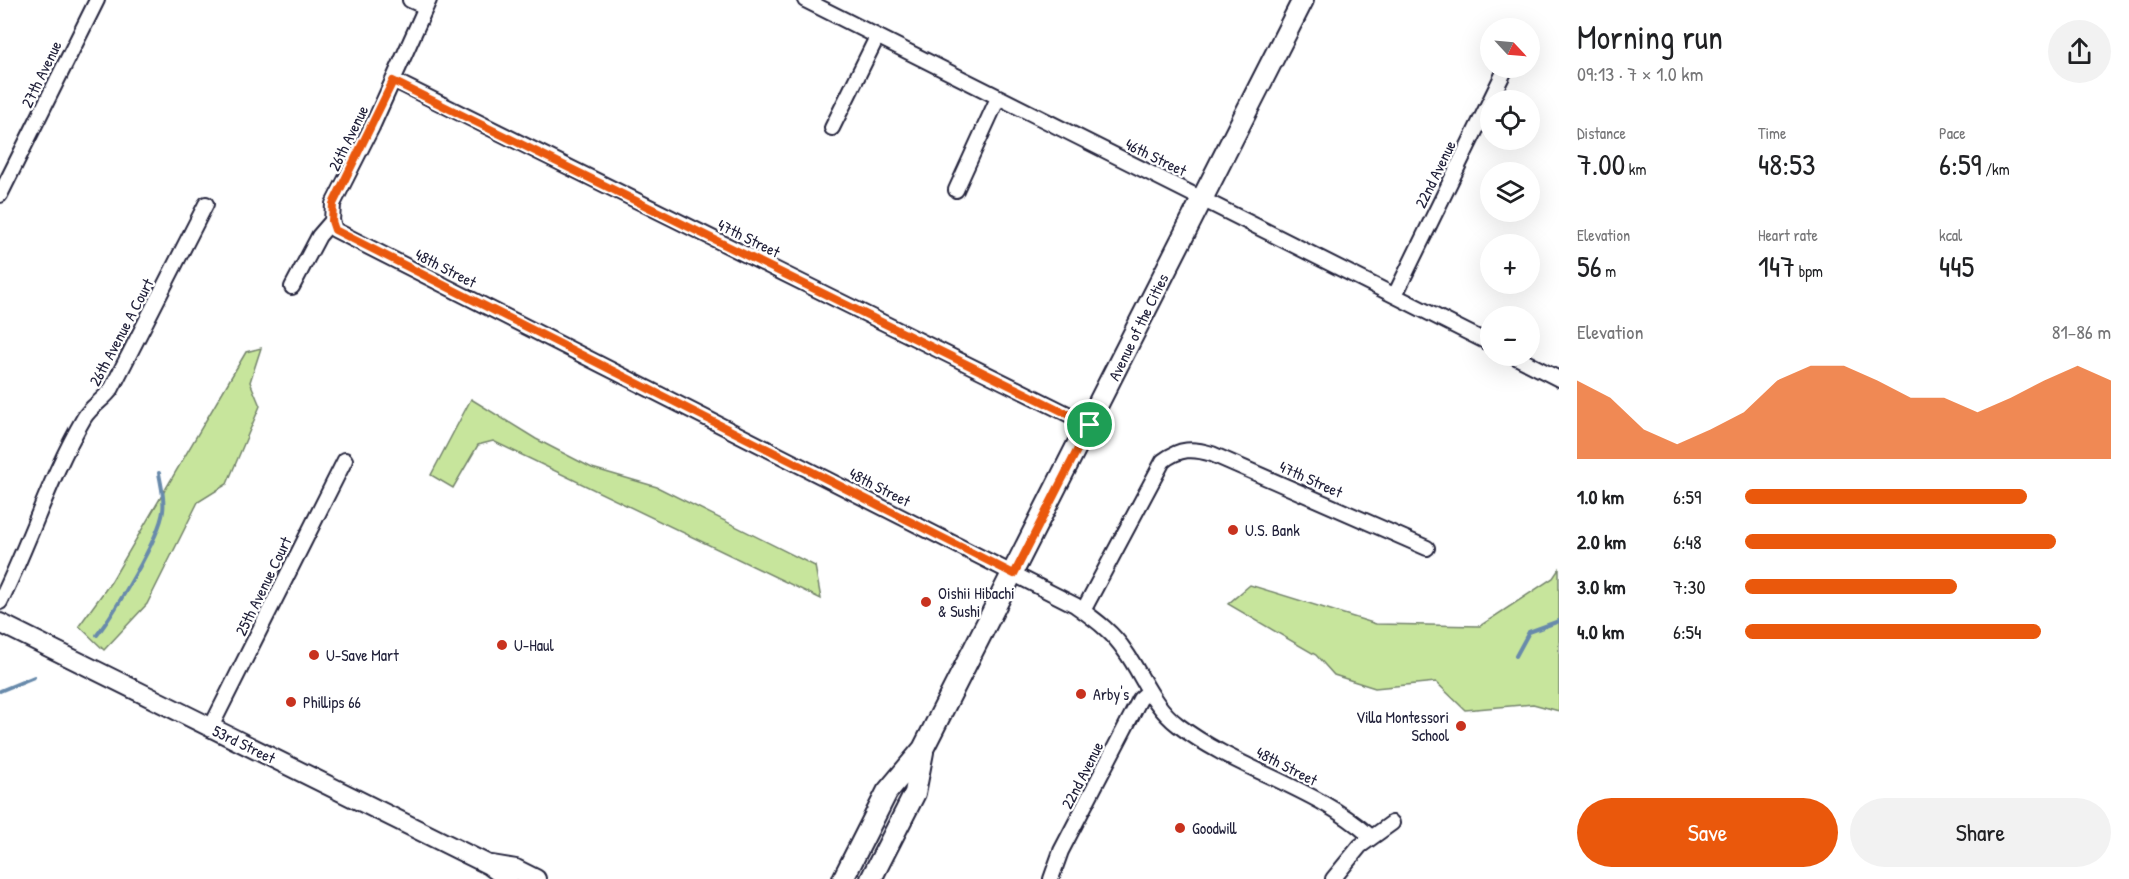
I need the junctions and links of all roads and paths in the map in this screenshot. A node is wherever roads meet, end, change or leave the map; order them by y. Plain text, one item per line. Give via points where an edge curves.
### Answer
1 (97, 0) edge
2 (410, 0) edge
3 (806, 0) edge
4 (1303, 0) edge
5 (427, 4) edge
6 (877, 37) junction
7 (1501, 78) edge
8 (393, 81) junction
9 (998, 98) junction
10 (832, 128) dead end
11 (956, 190) dead end
12 (0, 195) edge
13 (1202, 198) junction
14 (206, 204) dead end
15 (332, 221) junction
16 (292, 287) dead end
17 (1395, 295) junction
18 (1480, 338) edge
19 (1534, 366) edge
20 (1559, 379) edge
21 (1090, 425) junction
22 (345, 460) dead end
23 (1427, 548) dead end
24 (1014, 574) junction
25 (0, 602) edge
26 (1083, 610) junction
27 (0, 623) edge
28 (1149, 691) junction
29 (211, 727) junction
30 (923, 749) junction
31 (887, 792) junction
32 (1392, 823) dead end
33 (1370, 837) junction
34 (489, 865) junction
35 (508, 879) edge
36 (536, 879) edge
37 (832, 879) edge
38 (843, 879) edge
39 (871, 879) edge
40 (1050, 879) edge
41 (1333, 879) edge

1 - 12 street, 27th Avenue
2 - 5 street
3 - 6 street, 46th Street
4 - 13 main road, Avenue of the Cities
5 - 8 street, 26th Avenue
6 - 9 street, 46th Street
6 - 10 street
7 - 17 street, 22nd Avenue
8 - 15 street, 26th Avenue via 333,204
8 - 21 street, 47th Street
9 - 11 street
9 - 13 street, 46th Street
13 - 17 street, 46th Street
13 - 21 main road, Avenue of the Cities
14 - 25 street, 26th Avenue A Court via 112,388 85,416
15 - 16 street, 26th Avenue via 319,236
15 - 24 street, 48th Street via 335,230 344,236
17 - 18 street, 46th Street
19 - 20 street
21 - 24 main road, Avenue of the Cities
22 - 29 street, 25th Avenue Court
23 - 26 street, 47th Street via 1212,454 1189,449 1163,461
24 - 26 street, 48th Street
24 - 30 main road, Avenue of the Cities
26 - 28 street, 48th Street via 1119,642
27 - 29 street, 53rd Street
28 - 33 street, 48th Street via 1166,714 1197,739 1334,808
28 - 40 street, 22nd Avenue via 1135,709
29 - 34 street, 53rd Street
30 - 31 main road, Avenue of the Cities
30 - 39 main road, Avenue of the Cities via 915,793
31 - 37 main road
31 - 38 main road, Avenue of the Cities
32 - 33 street
33 - 41 street
34 - 35 street, 53rd Street
34 - 36 street, 53rd Street

